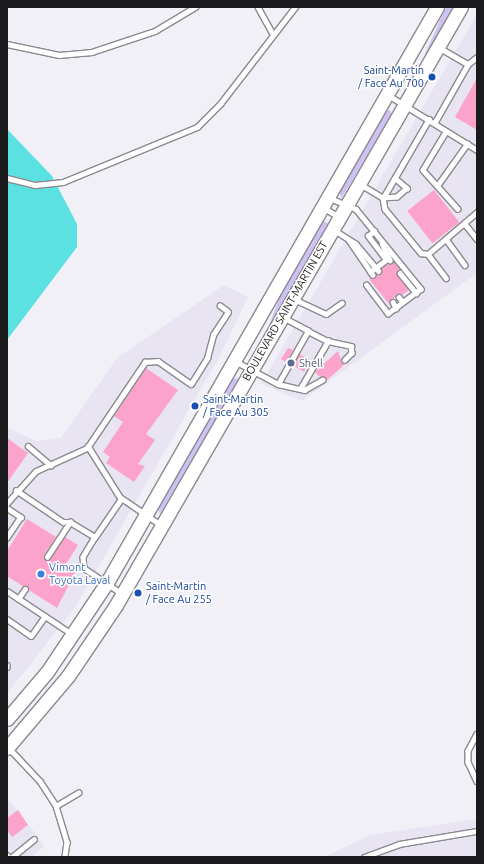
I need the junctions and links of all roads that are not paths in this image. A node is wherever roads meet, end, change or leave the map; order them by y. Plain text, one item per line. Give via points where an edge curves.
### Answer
1 (194, 7) edge
2 (258, 7) edge
3 (295, 7) edge
4 (438, 7) edge
5 (461, 7) edge
6 (273, 34) junction
7 (7, 44) edge
8 (437, 46) junction
9 (477, 56) edge
10 (468, 64) junction
11 (387, 94) junction
12 (404, 104) junction
13 (429, 119) junction
14 (435, 122) junction
15 (446, 132) junction
16 (467, 144) junction
17 (477, 150) edge
18 (7, 178) edge
19 (395, 178) junction
20 (358, 183) junction
21 (438, 186) junction
22 (384, 198) junction
23 (325, 202) junction
24 (458, 209) dead end
25 (342, 212) junction
26 (477, 213) edge
27 (465, 224) junction
28 (374, 231) junction
29 (337, 232) junction
30 (380, 238) junction
31 (477, 239) edge
32 (349, 240) junction
33 (446, 240) junction
34 (428, 254) junction
35 (390, 260) dead end
36 (465, 265) dead end
37 (377, 269) junction
38 (400, 273) dead end
39 (446, 278) dead end
40 (366, 285) dead end
41 (416, 293) junction
42 (399, 297) dead end
43 (293, 298) junction
44 (393, 302) dead end
45 (403, 302) junction
46 (342, 303) dead end
47 (220, 306) dead end
48 (396, 308) junction
49 (282, 316) junction
50 (308, 331) junction
51 (328, 341) junction
52 (345, 360) dead end
53 (235, 361) junction
54 (251, 371) junction
55 (322, 380) dead end
56 (278, 384) junction
57 (300, 389) junction
58 (28, 446) dead end
59 (88, 446) junction
60 (51, 465) junction
61 (16, 490) junction
62 (121, 499) junction
63 (7, 503) edge
64 (7, 508) edge
65 (146, 516) junction
66 (70, 522) junction
67 (162, 526) junction
68 (95, 537) junction
69 (7, 538) edge
70 (47, 557) dead end
71 (106, 584) junction
72 (26, 589) dead end
73 (7, 591) edge
74 (123, 594) junction
75 (18, 599) junction
76 (45, 616) junction
77 (7, 619) edge
78 (73, 634) junction
79 (7, 719) edge
80 (477, 734) edge
81 (7, 748) edge
82 (477, 781) edge
83 (78, 793) dead end
84 (56, 806) junction
85 (477, 831) edge
86 (34, 839) dead end
87 (7, 855) edge
88 (9, 857) edge
89 (12, 857) edge
90 (65, 857) edge
91 (364, 857) edge

1 - 7 lane via 156,31 92,52 59,55
2 - 6 lane
3 - 6 lane
4 - 11 main road, BOULEVARD SAINT-MARTIN EST
5 - 8 main road, BOULEVARD SAINT-MARTIN EST
6 - 18 lane via 220,104 197,127 63,182 35,185
8 - 10 lane
8 - 12 main road, BOULEVARD SAINT-MARTIN EST
9 - 10 lane
10 - 14 lane
11 - 12 lane
11 - 23 main road, BOULEVARD SAINT-MARTIN EST
12 - 13 lane
12 - 20 main road, BOULEVARD SAINT-MARTIN EST
13 - 14 lane
13 - 19 lane
14 - 15 lane
15 - 16 lane
15 - 21 lane via 423,170
16 - 17 lane
16 - 21 lane
19 - 22 lane
19 - 22 lane via 407,188 397,197
20 - 22 lane
20 - 25 main road, BOULEVARD SAINT-MARTIN EST
21 - 24 lane
22 - 34 lane via 385,209 421,253
23 - 25 lane
23 - 25 lane
23 - 53 main road, BOULEVARD SAINT-MARTIN EST
25 - 28 lane via 356,209
25 - 29 main road, BOULEVARD SAINT-MARTIN EST
26 - 27 lane
27 - 31 lane
27 - 33 lane
28 - 30 lane
28 - 37 lane via 368,236 386,260
29 - 32 lane
29 - 43 main road, BOULEVARD SAINT-MARTIN EST
30 - 35 lane
30 - 41 lane via 421,289
32 - 37 lane
32 - 37 lane via 371,274
33 - 34 lane
33 - 36 lane
34 - 39 lane
38 - 41 lane
40 - 48 lane via 388,314
41 - 45 lane
42 - 45 lane
43 - 46 lane via 326,314
43 - 49 main road, BOULEVARD SAINT-MARTIN EST
44 - 48 lane
45 - 48 lane
47 - 59 lane via 228,312 191,384 158,361 145,362
49 - 50 lane
49 - 54 main road, BOULEVARD SAINT-MARTIN EST
50 - 51 lane
50 - 56 lane
51 - 52 lane via 351,346 351,355
51 - 57 lane
53 - 54 lane
53 - 65 main road, BOULEVARD SAINT-MARTIN EST
54 - 56 lane
54 - 67 main road, BOULEVARD SAINT-MARTIN EST
55 - 57 lane via 306,390
56 - 57 lane
58 - 60 lane
59 - 60 lane
59 - 62 lane
60 - 61 lane via 36,471
61 - 63 lane
61 - 66 lane via 63,522
62 - 65 lane
62 - 68 lane
64 - 69 lane via 21,517
65 - 67 lane
65 - 71 main road, BOULEVARD SAINT-MARTIN EST
66 - 68 lane
66 - 70 lane
67 - 74 main road, BOULEVARD SAINT-MARTIN EST
68 - 71 lane via 83,563 87,572
71 - 74 lane
71 - 78 main road, BOULEVARD SAINT-MARTIN EST
72 - 75 lane
73 - 75 lane
74 - 81 main road, BOULEVARD SAINT-MARTIN EST via 68,676
75 - 76 lane
76 - 77 lane via 31,636
76 - 78 lane
78 - 79 main road, BOULEVARD SAINT-MARTIN EST
80 - 82 lane via 468,752 468,762
81 - 84 lane via 40,781
83 - 84 lane
84 - 90 lane via 67,842
85 - 91 lane via 398,844
86 - 89 lane
87 - 88 lane

